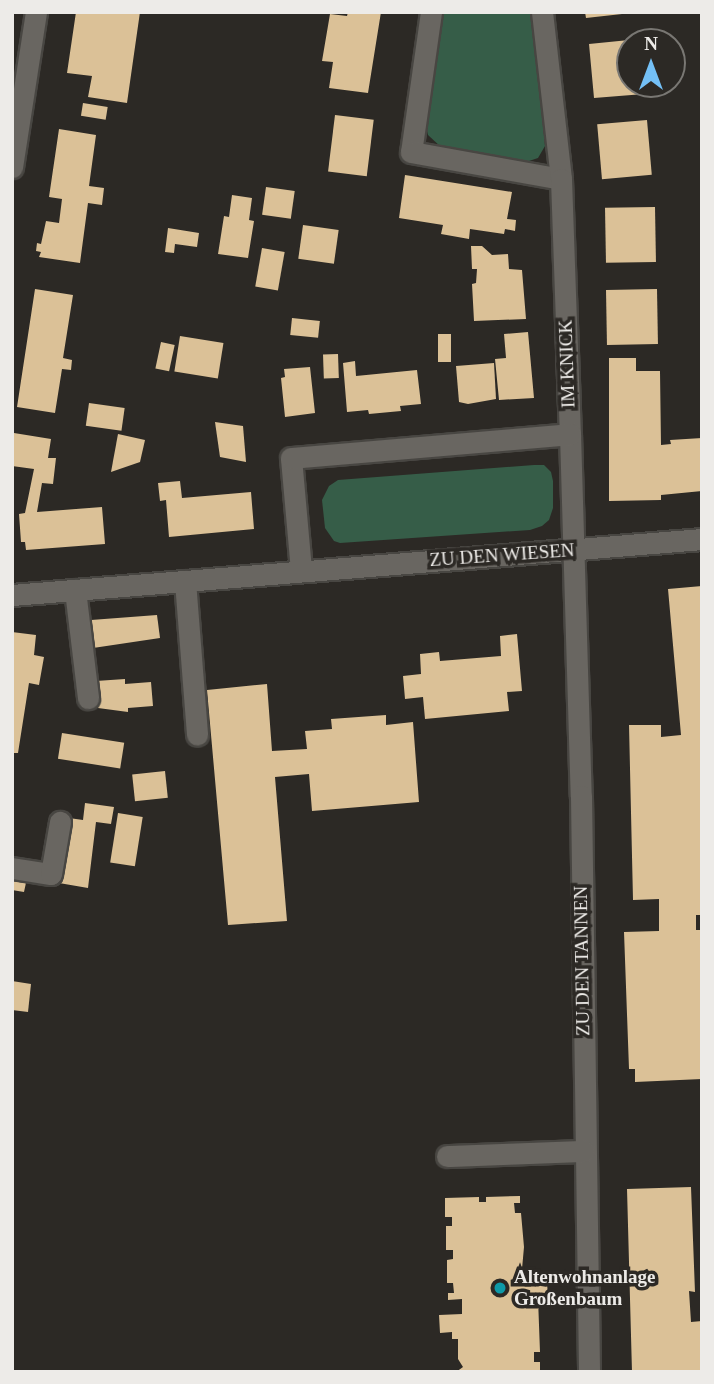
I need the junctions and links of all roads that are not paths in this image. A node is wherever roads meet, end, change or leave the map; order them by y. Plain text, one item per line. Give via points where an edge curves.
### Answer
1 (36, 12) edge
2 (431, 12) edge
3 (542, 12) edge
4 (12, 167) edge
5 (561, 179) junction
6 (570, 434) junction
7 (702, 539) edge
8 (573, 550) junction
9 (301, 570) junction
10 (185, 581) junction
11 (75, 590) junction
12 (12, 595) edge
13 (88, 698) dead end
14 (197, 735) dead end
15 (60, 822) dead end
16 (12, 868) edge
17 (584, 1151) junction
18 (447, 1156) dead end
19 (590, 1372) edge

1 - 4 street
2 - 5 street via 411,152
3 - 5 street, IM KNICK
5 - 6 street, IM KNICK
6 - 8 street, IM KNICK
6 - 9 street via 291,458
7 - 8 street, ZU DEN WIESEN
8 - 9 street, ZU DEN WIESEN
8 - 17 street, ZU DEN TANNEN
9 - 10 street, ZU DEN WIESEN
10 - 11 street, ZU DEN WIESEN
10 - 14 street
11 - 12 street, ZU DEN WIESEN
11 - 13 street
15 - 16 street via 51,874
17 - 18 street
17 - 19 street, ZU DEN TANNEN

